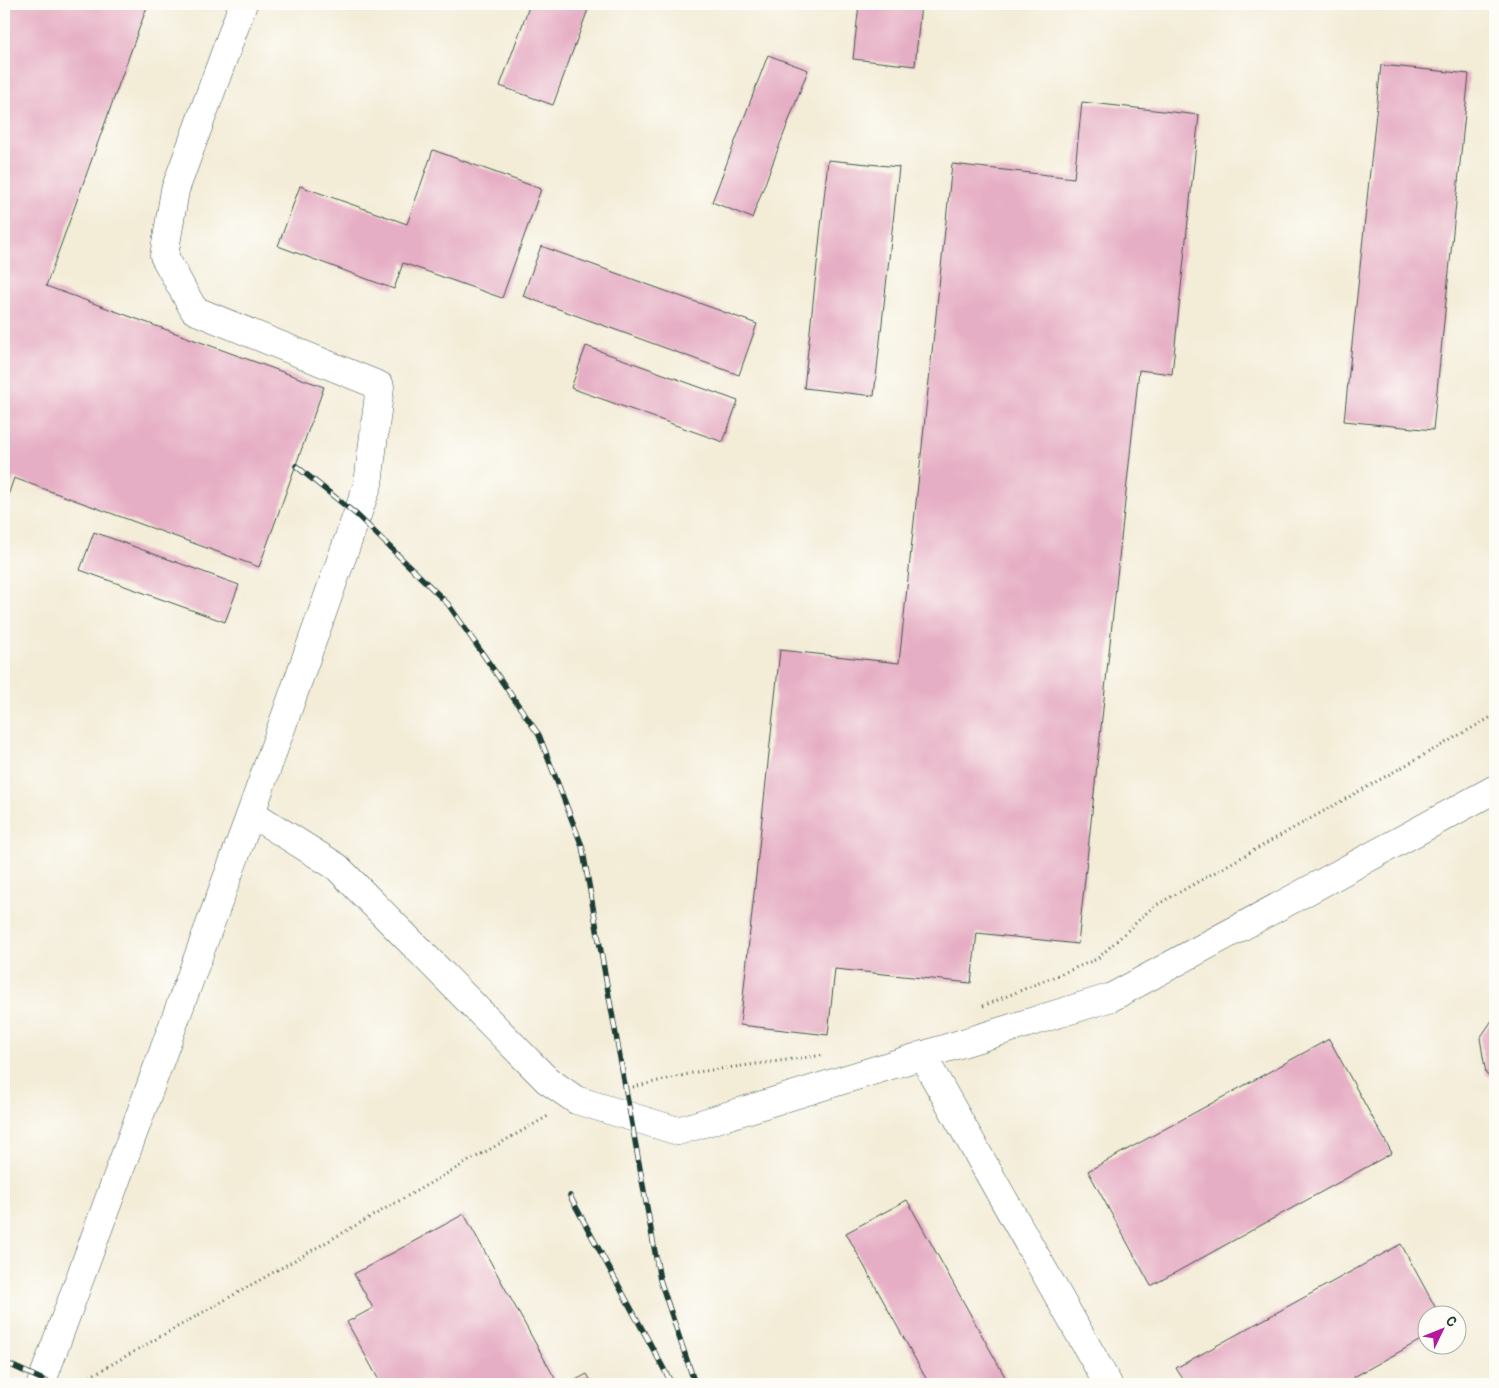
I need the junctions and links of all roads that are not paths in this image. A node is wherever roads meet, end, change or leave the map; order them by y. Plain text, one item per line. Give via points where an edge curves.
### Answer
1 (243, 4) edge
2 (1495, 789) edge
3 (251, 813) junction
4 (922, 1055) junction
5 (41, 1384) edge
6 (1108, 1384) edge

1 - 3 street via 175,190 164,256 194,310 380,386 368,484
2 - 4 street via 1112,997
3 - 4 street via 337,867 547,1080 576,1100 678,1131
3 - 5 street
4 - 6 street

